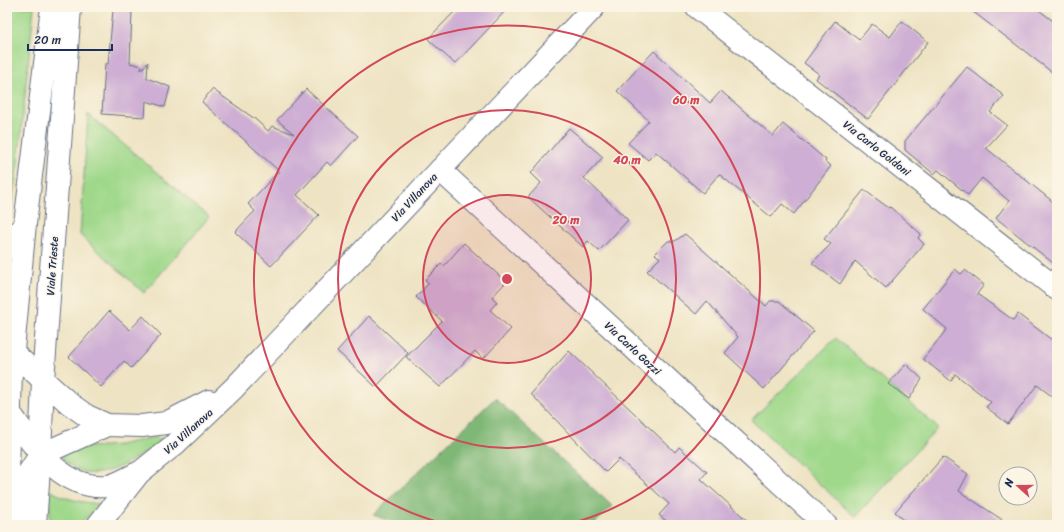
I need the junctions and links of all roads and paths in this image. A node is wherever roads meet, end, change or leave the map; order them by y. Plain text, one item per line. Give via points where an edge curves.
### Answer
1 (52, 7) edge
2 (70, 7) edge
3 (594, 7) edge
4 (697, 7) edge
5 (440, 170) junction
6 (25, 224) junction
7 (7, 247) edge
8 (1057, 289) edge
9 (10, 350) edge
10 (42, 380) junction
11 (234, 388) junction
12 (9, 412) edge
13 (107, 425) junction
14 (40, 455) junction
15 (139, 473) junction
16 (8, 483) edge
17 (7, 507) edge
18 (20, 525) edge
19 (35, 525) edge
20 (98, 525) edge
21 (826, 525) edge

1 - 6 street
2 - 10 street, Viale Trieste
3 - 5 street, Via Villanova
4 - 8 street, Via Carlo Goldoni
5 - 11 street, Via Villanova
5 - 21 street, Via Carlo Gozzi
6 - 7 street
6 - 9 street
9 - 10 street, Via Villanova
9 - 12 street
10 - 13 street, Via Villanova via 87,416
10 - 14 street, Viale Trieste
11 - 13 street, Via Villanova via 166,423 142,426
11 - 15 street, Via Villanova via 174,445
12 - 14 street
12 - 16 street
13 - 14 street, Via Villanova
14 - 15 street, Via Villanova via 69,478 87,484 107,486
14 - 18 street via 24,480
14 - 19 street, Viale Trieste
15 - 20 street, Via Villanova
16 - 17 street

